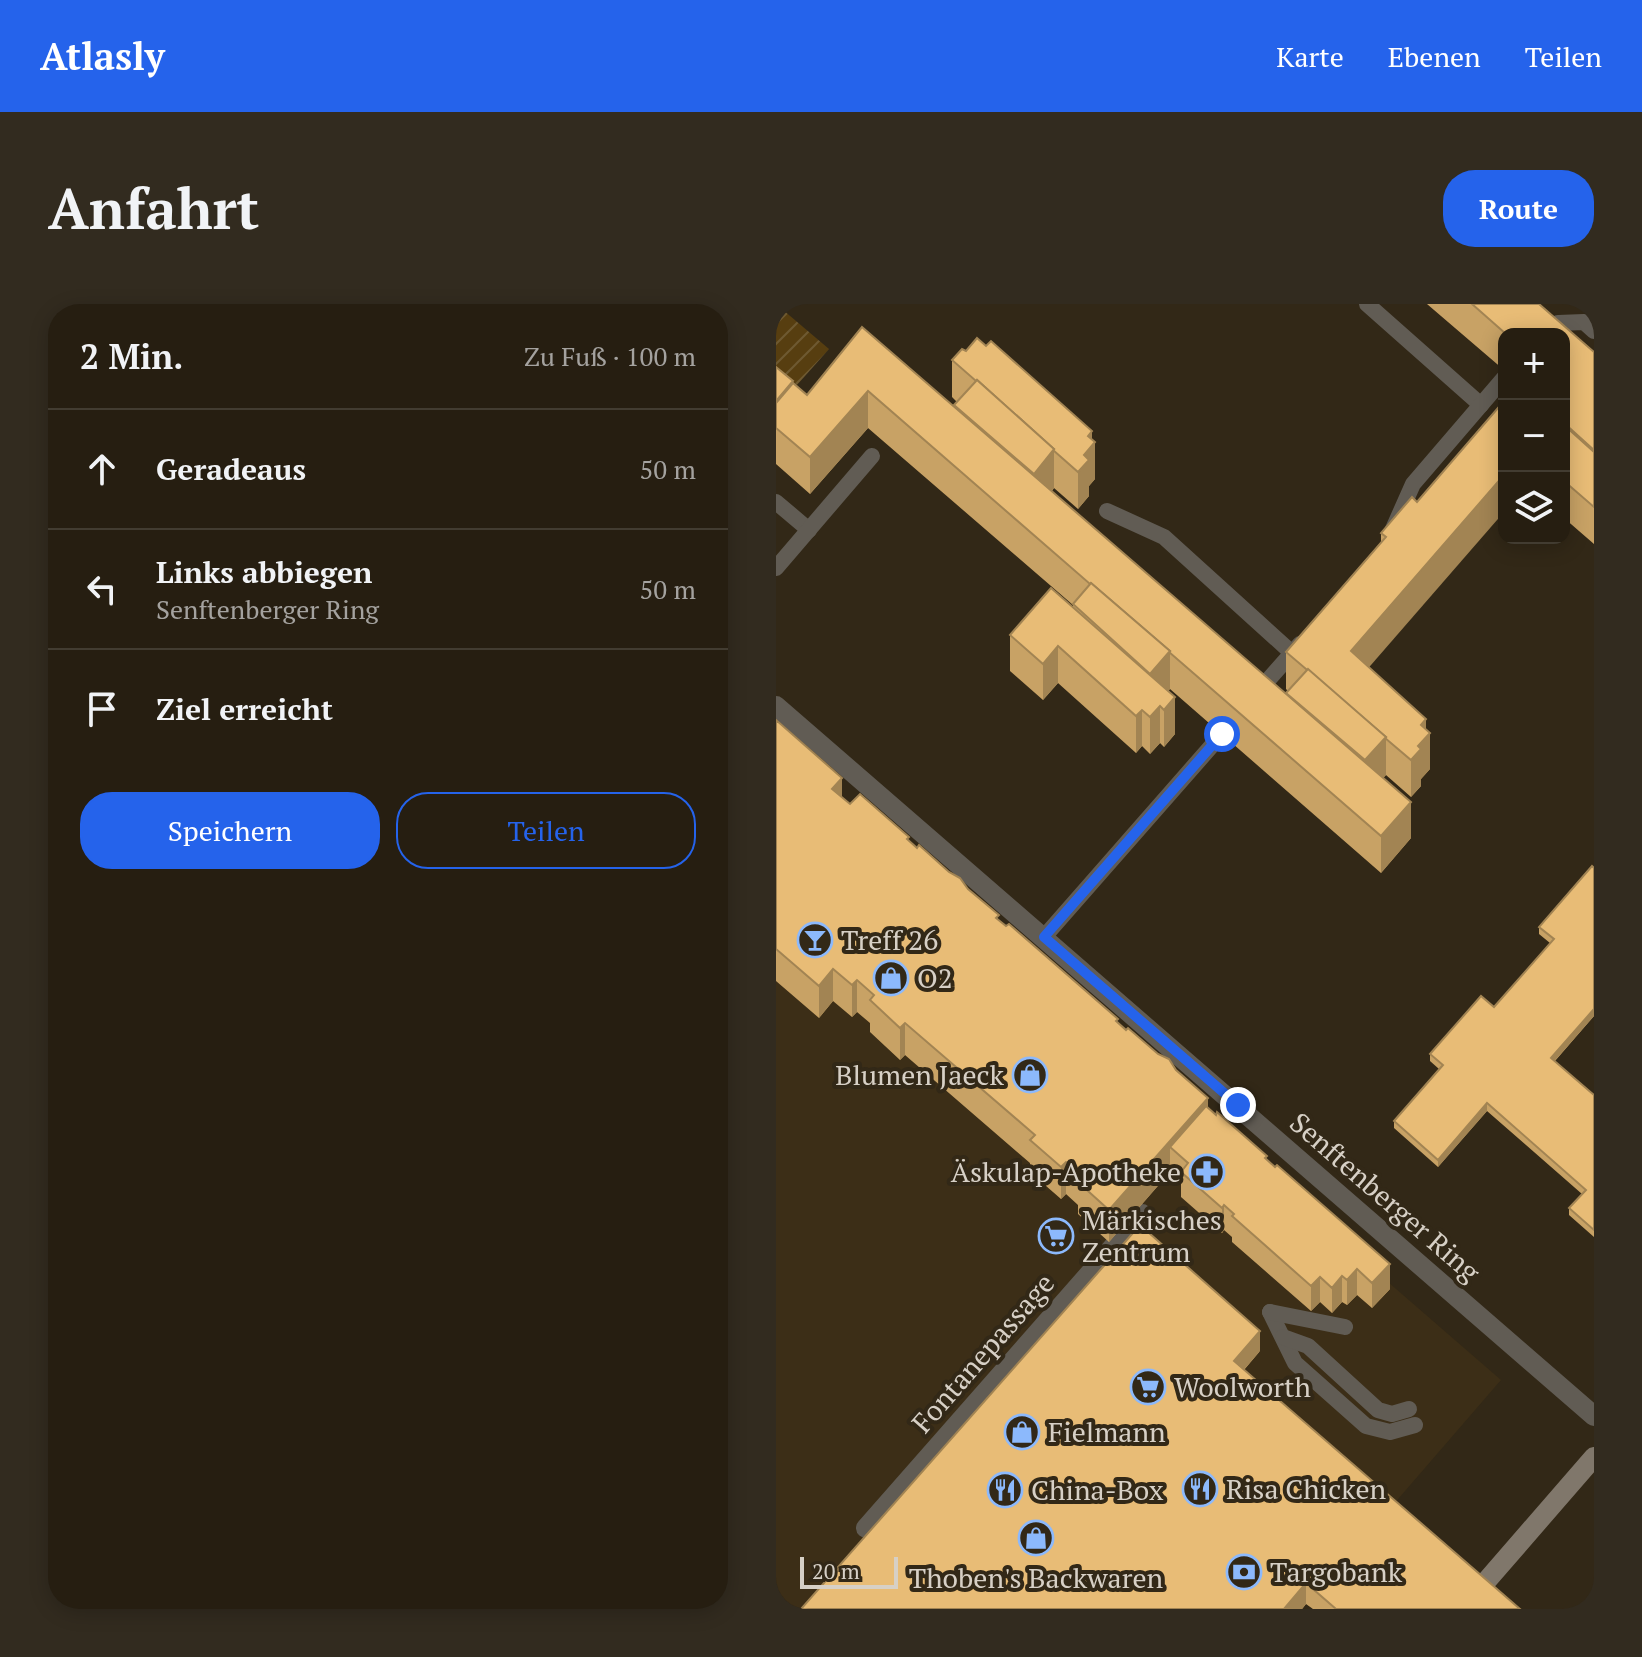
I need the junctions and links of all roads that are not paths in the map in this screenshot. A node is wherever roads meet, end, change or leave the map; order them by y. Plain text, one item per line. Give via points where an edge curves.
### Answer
1 (1367, 304) edge
2 (1553, 328) edge
3 (1594, 331) edge
4 (1498, 385) edge
5 (1481, 405) junction
6 (872, 456) dead end
7 (1426, 497) edge
8 (776, 502) edge
9 (1107, 511) dead end
10 (809, 530) junction
11 (776, 568) edge
12 (1312, 630) edge
13 (1292, 653) junction
14 (1251, 700) edge
15 (776, 706) edge
16 (1222, 734) edge
17 (1044, 937) junction
18 (1142, 1214) dead end
19 (1345, 1327) dead end
20 (1594, 1416) edge
21 (1412, 1417) dead end
22 (1594, 1457) edge
23 (866, 1528) dead end
24 (1476, 1593) edge

1 - 5 lane
2 - 3 lane via 1584,322
4 - 5 lane
5 - 7 lane via 1413,484 1387,542
6 - 10 lane
8 - 10 lane
9 - 13 lane via 1164,537
10 - 11 lane
12 - 13 lane
13 - 14 lane
15 - 17 street, Senftenberger Ring
16 - 17 lane
17 - 20 street, Senftenberger Ring
18 - 23 street, Fontanepassage
19 - 21 lane via 1270,1312 1295,1363 1366,1426 1390,1432
22 - 24 main road

